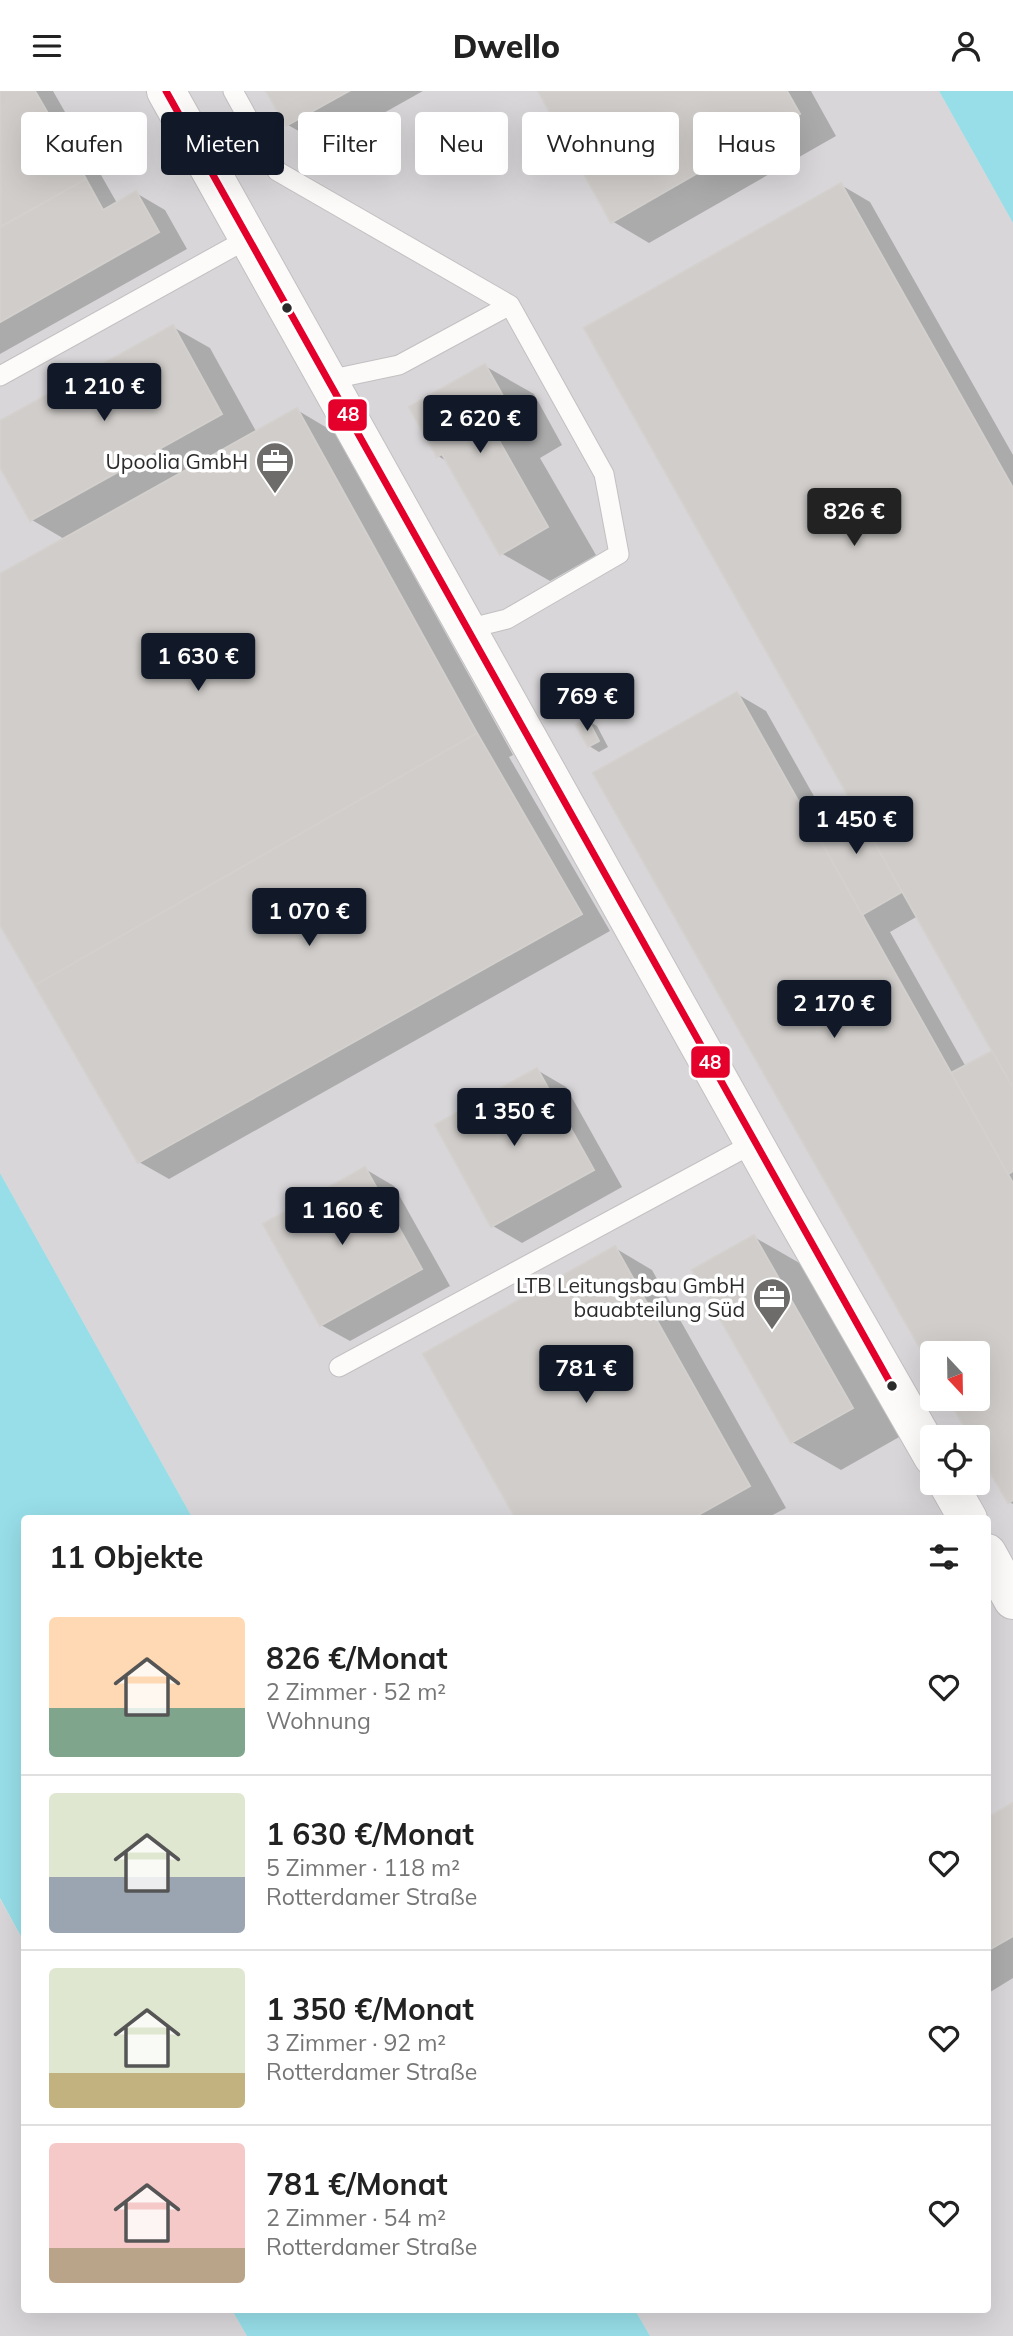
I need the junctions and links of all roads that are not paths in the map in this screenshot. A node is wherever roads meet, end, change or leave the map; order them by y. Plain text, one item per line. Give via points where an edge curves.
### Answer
1 (166, 91) edge
2 (233, 91) edge
3 (248, 238) junction
4 (510, 305) junction
5 (0, 376) edge
6 (328, 380) junction
7 (467, 629) junction
8 (754, 1143) junction
9 (339, 1367) dead end
10 (920, 1434) edge
11 (954, 1495) edge
12 (966, 1515) edge
13 (991, 1560) edge
14 (1013, 1600) edge

1 - 3 street
2 - 4 lane via 277,171
3 - 5 lane
3 - 6 street
4 - 6 lane via 399,365
4 - 7 lane via 604,474 619,554 507,619
6 - 7 street
7 - 8 street
8 - 9 lane
8 - 10 street
11 - 12 street
13 - 14 street

